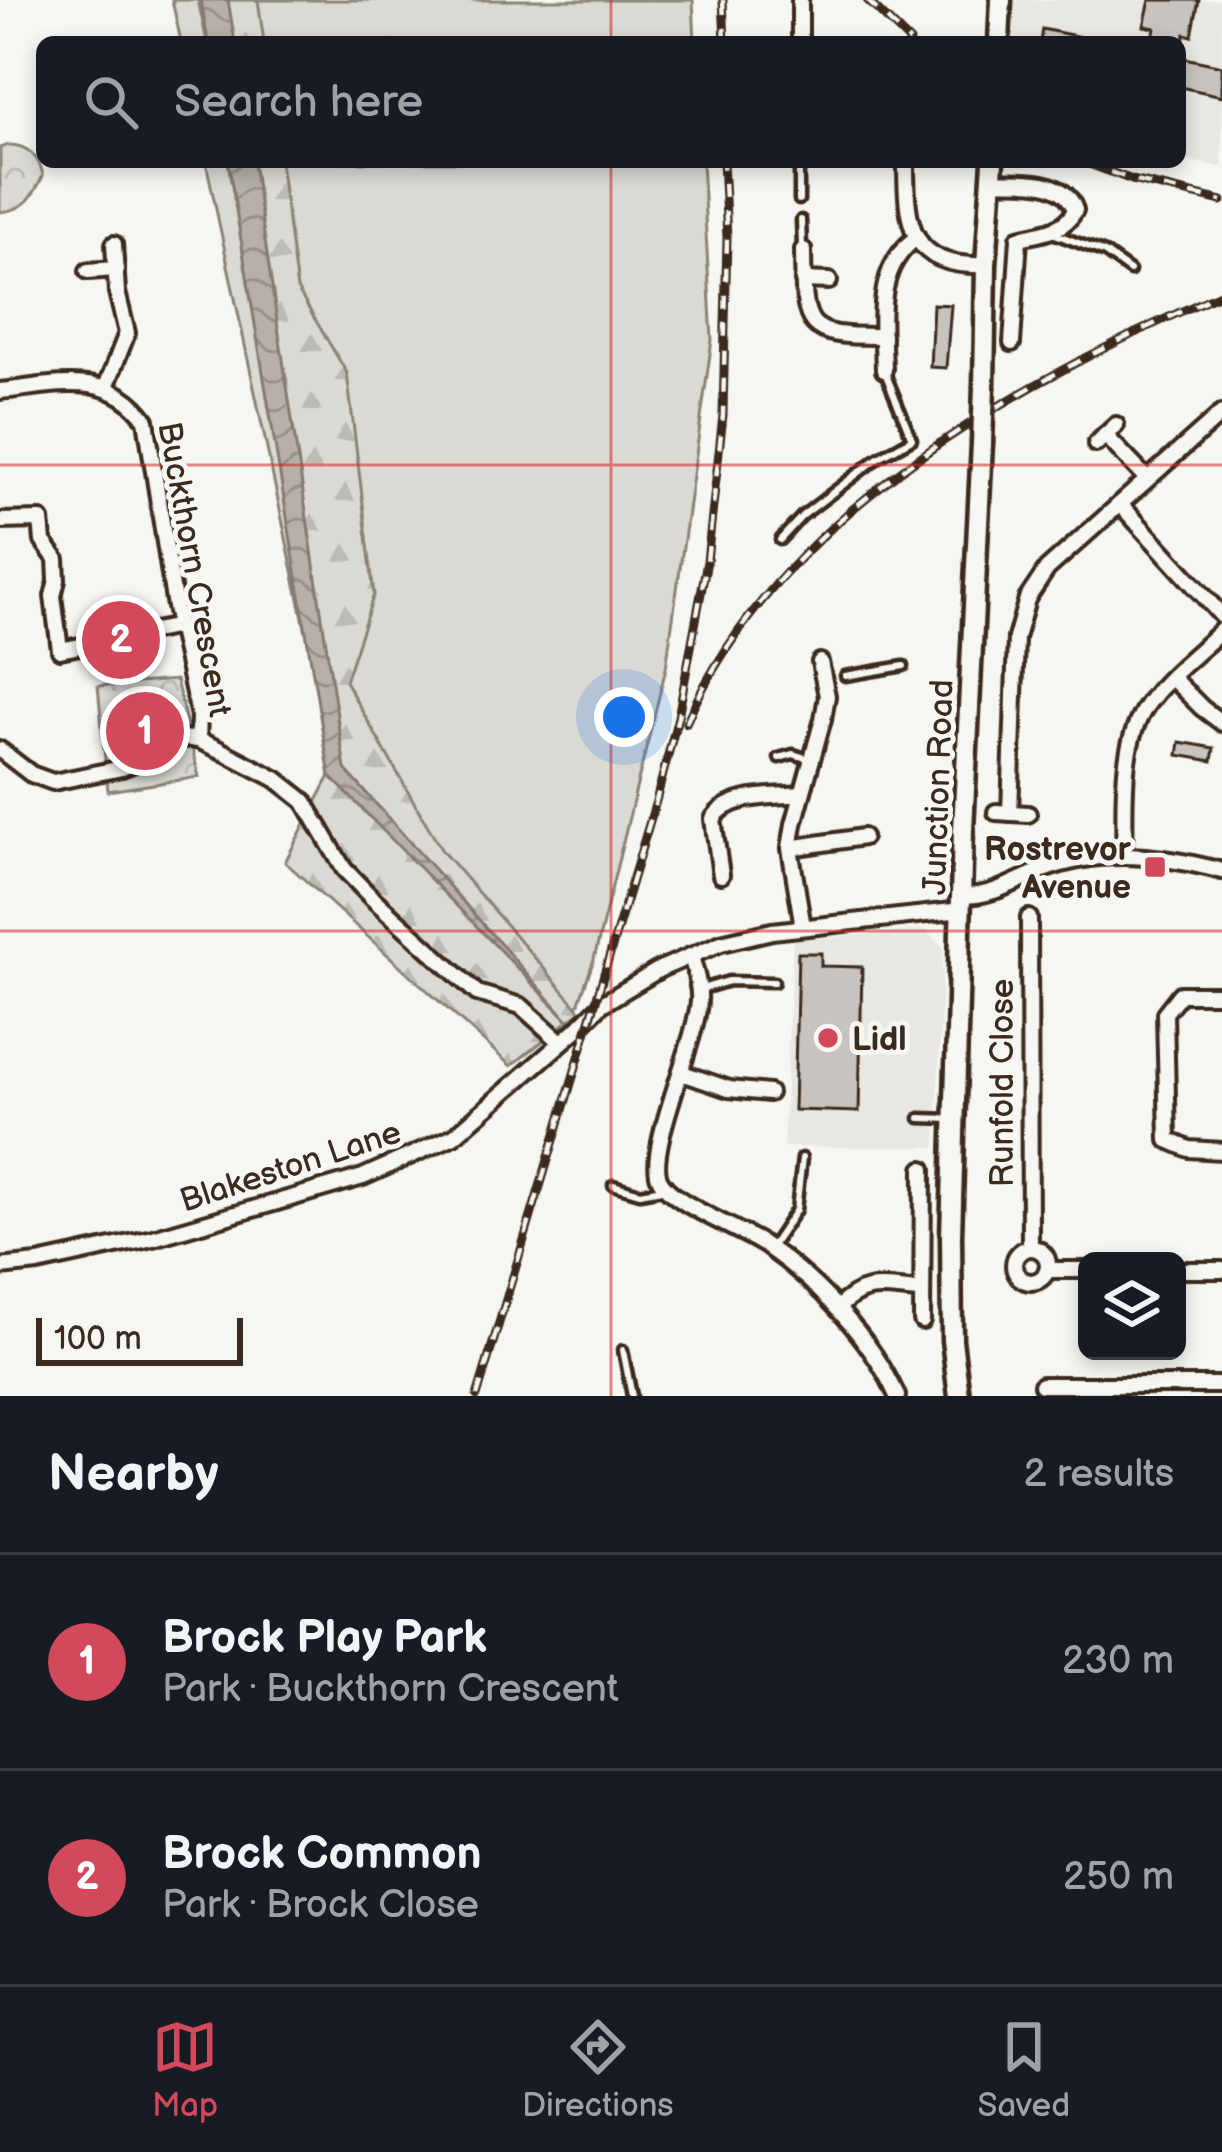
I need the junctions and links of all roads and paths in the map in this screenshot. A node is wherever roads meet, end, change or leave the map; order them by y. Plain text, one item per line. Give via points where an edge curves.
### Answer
1 (800, 0) edge
2 (1001, 0) edge
3 (800, 36) edge
4 (999, 36) edge
5 (799, 168) edge
6 (906, 168) edge
7 (992, 171) edge
8 (799, 200) dead end
9 (801, 220) dead end
10 (1046, 231) junction
11 (917, 237) junction
12 (115, 244) dead end
13 (803, 250) joint
14 (986, 265) junction
15 (116, 269) junction
16 (1130, 271) dead end
17 (88, 272) dead end
18 (803, 280) junction
19 (830, 281) dead end
20 (884, 336) junction
21 (1012, 343) dead end
22 (884, 370) joint
23 (106, 387) junction
24 (0, 391) edge
25 (1222, 413) edge
26 (1106, 434) dead end
27 (1147, 479) junction
28 (1120, 504) junction
29 (0, 521) edge
30 (779, 540) dead end
31 (1222, 616) edge
32 (179, 626) junction
33 (1222, 630) edge
34 (820, 662) dead end
35 (904, 666) dead end
36 (844, 676) joint
37 (1172, 678) junction
38 (824, 680) junction
39 (1222, 723) edge
40 (198, 740) junction
41 (1, 754) edge
42 (779, 758) dead end
43 (812, 760) junction
44 (802, 794) junction
45 (1028, 814) dead end
46 (863, 837) dead end
47 (790, 848) junction
48 (1124, 856) junction
49 (1222, 871) edge
50 (721, 875) dead end
51 (962, 903) junction
52 (1029, 918) dead end
53 (803, 927) junction
54 (691, 956) junction
55 (774, 982) dead end
56 (698, 990) junction
57 (1222, 994) edge
58 (561, 1042) junction
59 (682, 1073) junction
60 (769, 1094) dead end
61 (920, 1118) dead end
62 (956, 1120) junction
63 (1222, 1150) edge
64 (802, 1158) dead end
65 (923, 1169) dead end
66 (613, 1185) dead end
67 (665, 1188) junction
68 (1030, 1248) junction
69 (770, 1249) junction
70 (0, 1267) edge
71 (1047, 1270) junction
72 (1078, 1270) edge
73 (1186, 1270) edge
74 (1222, 1270) edge
75 (922, 1291) junction
76 (838, 1308) junction
77 (922, 1322) dead end
78 (623, 1350) dead end
79 (1042, 1385) edge
80 (1222, 1385) edge
81 (632, 1396) edge
82 (898, 1396) edge
83 (959, 1396) edge

1 - 3 street
2 - 4 main road
5 - 8 lane
6 - 11 street
7 - 10 street, Junction Road via 1071,196 1070,221
7 - 14 main road, Junction Road
9 - 13 lane
10 - 16 lane
10 - 21 street, Junction Road via 1019,238
11 - 14 street via 942,262
11 - 20 street via 891,262
12 - 15 street
13 - 18 street
14 - 51 main road, Junction Road, bridge
15 - 17 street
15 - 23 street via 127,333
18 - 19 street
18 - 20 street via 803,303 823,331
20 - 22 street
22 - 30 lane via 912,439
23 - 24 street
23 - 32 street, Buckthorn Crescent via 146,420
25 - 27 street
26 - 27 street
27 - 28 street
28 - 31 street
28 - 45 street via 1047,569 1022,611 1003,813
29 - 32 street via 41,520 56,559 60,650
32 - 40 street, Buckthorn Crescent
33 - 37 street
34 - 38 street
35 - 36 lane
36 - 38 street
37 - 39 street
37 - 48 street via 1134,729
38 - 43 street
40 - 41 street, Buckthorn Crescent via 157,744 135,763 53,782
40 - 58 street, Buckthorn Crescent via 304,801 371,898 477,993 520,1006
42 - 43 lane
43 - 44 street
44 - 47 street
44 - 50 street via 720,806 712,819
46 - 47 street
47 - 53 street
48 - 49 street, Blakeston Lane
48 - 51 street, Blakeston Lane via 1045,869
51 - 53 street, Blakeston Lane
51 - 62 main road, Junction Road
52 - 68 street, Runfold Close
53 - 54 street, Blakeston Lane
54 - 56 street
54 - 58 street, Blakeston Lane via 602,1004
55 - 56 lane
56 - 59 street
57 - 63 street via 1180,994 1165,1013 1168,1140
58 - 70 street, Blakeston Lane via 454,1136 363,1177 154,1238
59 - 60 street
59 - 67 street via 657,1149
61 - 62 lane
62 - 83 main road, Junction Road via 952,1340
64 - 69 lane via 796,1210
65 - 75 street
66 - 67 lane via 640,1193
67 - 69 street
68 - 71 street via 1043,1254
68 - 71 street, Runfold Close via 1013,1264 1021,1280 1036,1282
69 - 76 street
71 - 72 street, Runfold Close
73 - 74 street
75 - 76 street via 866,1288
75 - 77 street
76 - 82 street
78 - 81 lane
79 - 80 street

